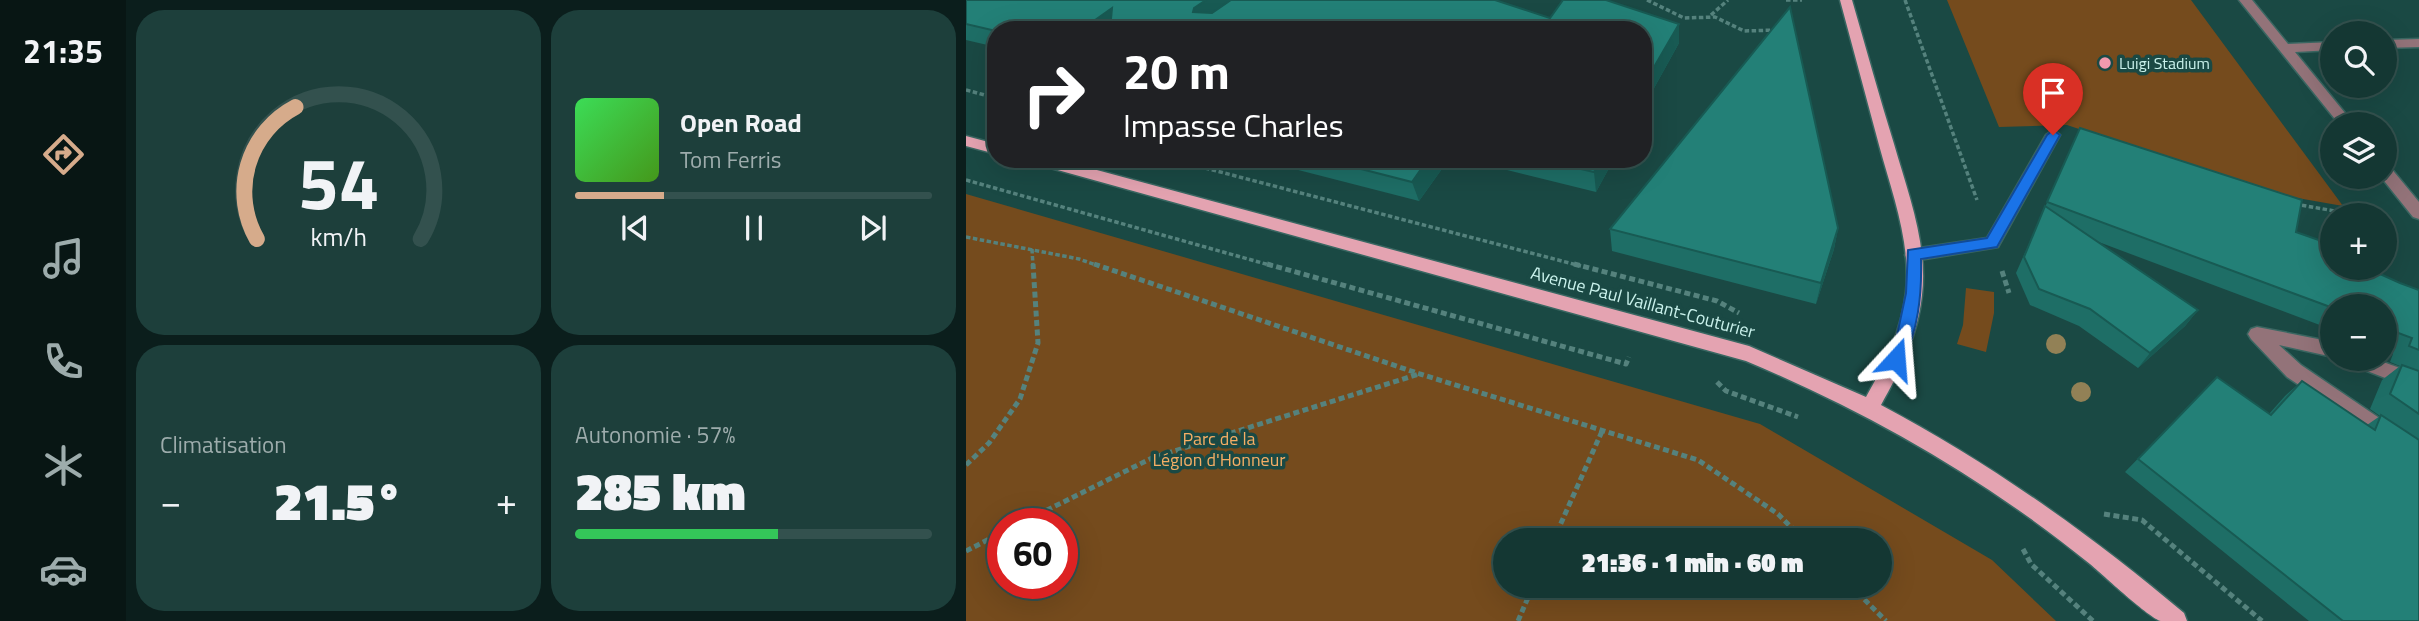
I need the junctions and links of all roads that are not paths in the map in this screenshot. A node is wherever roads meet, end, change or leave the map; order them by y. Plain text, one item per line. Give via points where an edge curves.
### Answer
1 (1846, 0) edge
2 (2245, 0) edge
3 (2419, 43) edge
4 (2397, 44) edge
5 (2320, 47) edge
6 (2284, 48) junction
7 (2337, 112) edge
8 (2053, 135) dead end
9 (966, 141) edge
10 (987, 147) edge
11 (1068, 168) edge
12 (2397, 186) edge
13 (2418, 211) edge
14 (1913, 254) junction
15 (2320, 347) edge
16 (2387, 371) edge
17 (2419, 383) edge
18 (1870, 407) junction
19 (2419, 456) edge
20 (2176, 621) edge

1 - 14 main road
2 - 6 street
3 - 4 street
5 - 6 street
6 - 7 street
8 - 14 street via 1992,243
9 - 10 main road
11 - 18 main road, Avenue Paul Vaillant-Couturier via 1749,354
12 - 13 street
14 - 18 main road via 1914,293 1905,340
15 - 19 street via 2257,334 2294,371
16 - 17 street
18 - 20 main road, Avenue Paul Vaillant-Couturier via 2027,503 2113,565

